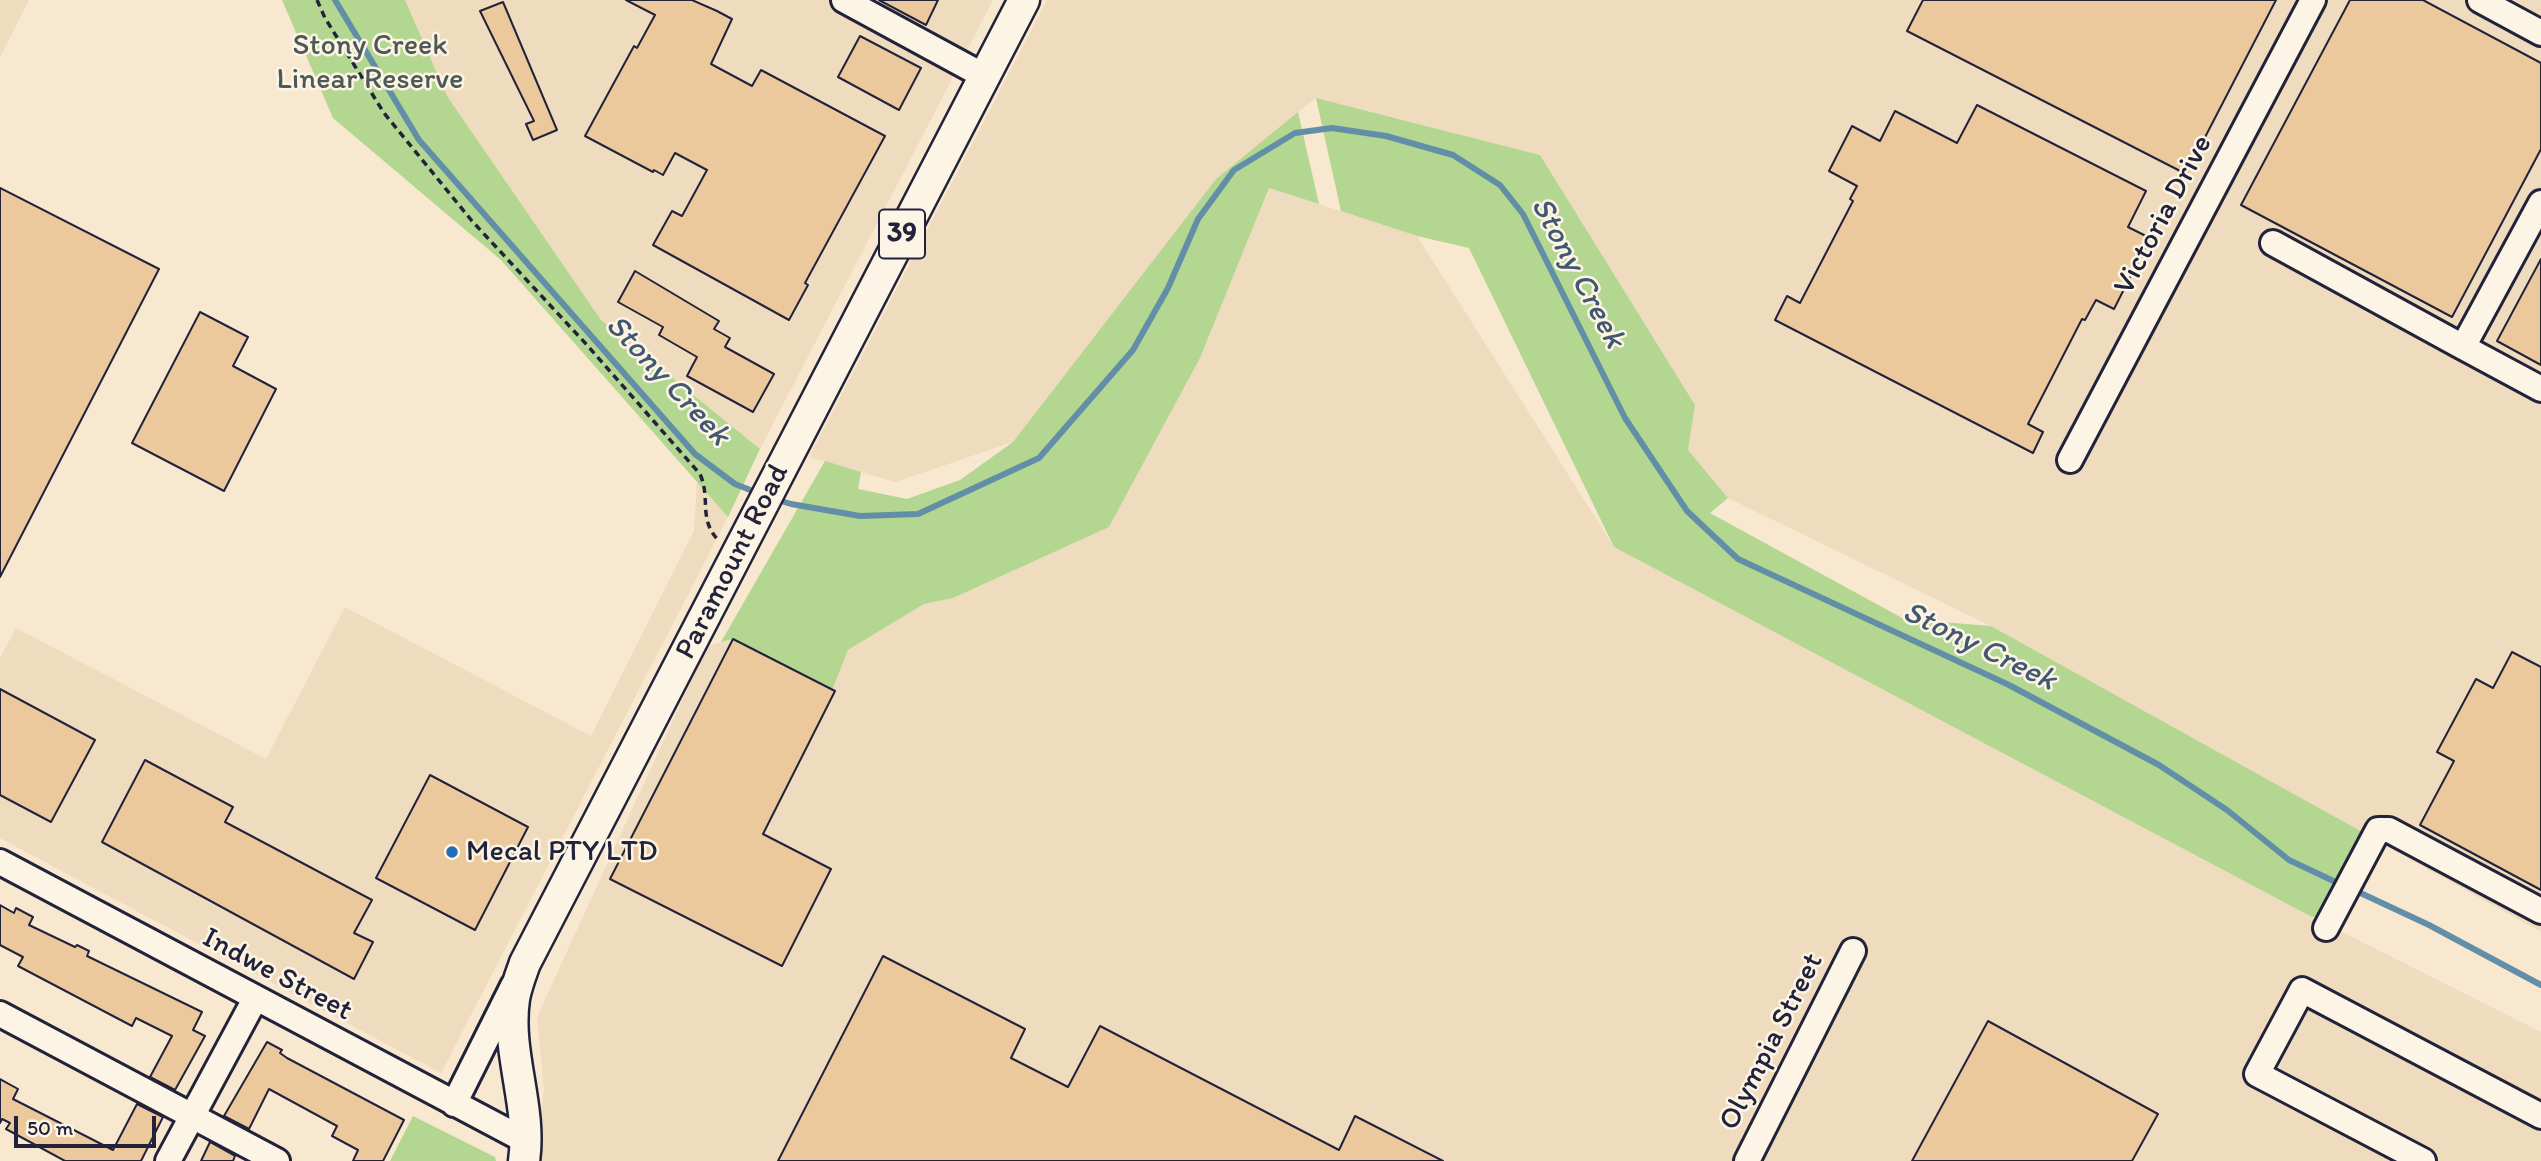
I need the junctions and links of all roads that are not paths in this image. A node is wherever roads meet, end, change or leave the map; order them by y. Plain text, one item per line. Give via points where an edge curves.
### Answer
1 (844, 0) edge
2 (1024, 0) edge
3 (2313, 0) edge
4 (2480, 0) edge
5 (2541, 33) edge
6 (984, 76) junction
7 (2541, 203) edge
8 (2273, 243) dead end
9 (2463, 347) junction
10 (2541, 389) edge
11 (2070, 460) dead end
12 (0, 862) edge
13 (2541, 911) edge
14 (2326, 928) dead end
15 (1853, 951) dead end
16 (525, 962) junction
17 (255, 999) junction
18 (0, 1014) edge
19 (454, 1104) junction
20 (192, 1116) junction
21 (2541, 1116) edge
22 (525, 1151) edge
23 (168, 1161) edge
24 (277, 1161) edge
25 (1747, 1161) edge
26 (2423, 1161) edge

1 - 6 street
2 - 6 main road, Paramount Road / 39
3 - 11 street, Victoria Drive
4 - 5 street
6 - 16 main road, Paramount Road / 39
7 - 9 street
8 - 9 street
9 - 10 street
12 - 17 street, Indwe Street
13 - 14 street via 2389,830 2378,830
15 - 25 street, Olympia Street
16 - 19 street
16 - 22 main road, Paramount Road / 39 via 514,1001 513,1033
17 - 19 street, Indwe Street
17 - 20 street
18 - 20 street
19 - 22 street, Indwe Street
20 - 23 street
20 - 24 street
21 - 26 street via 2302,990 2258,1074

